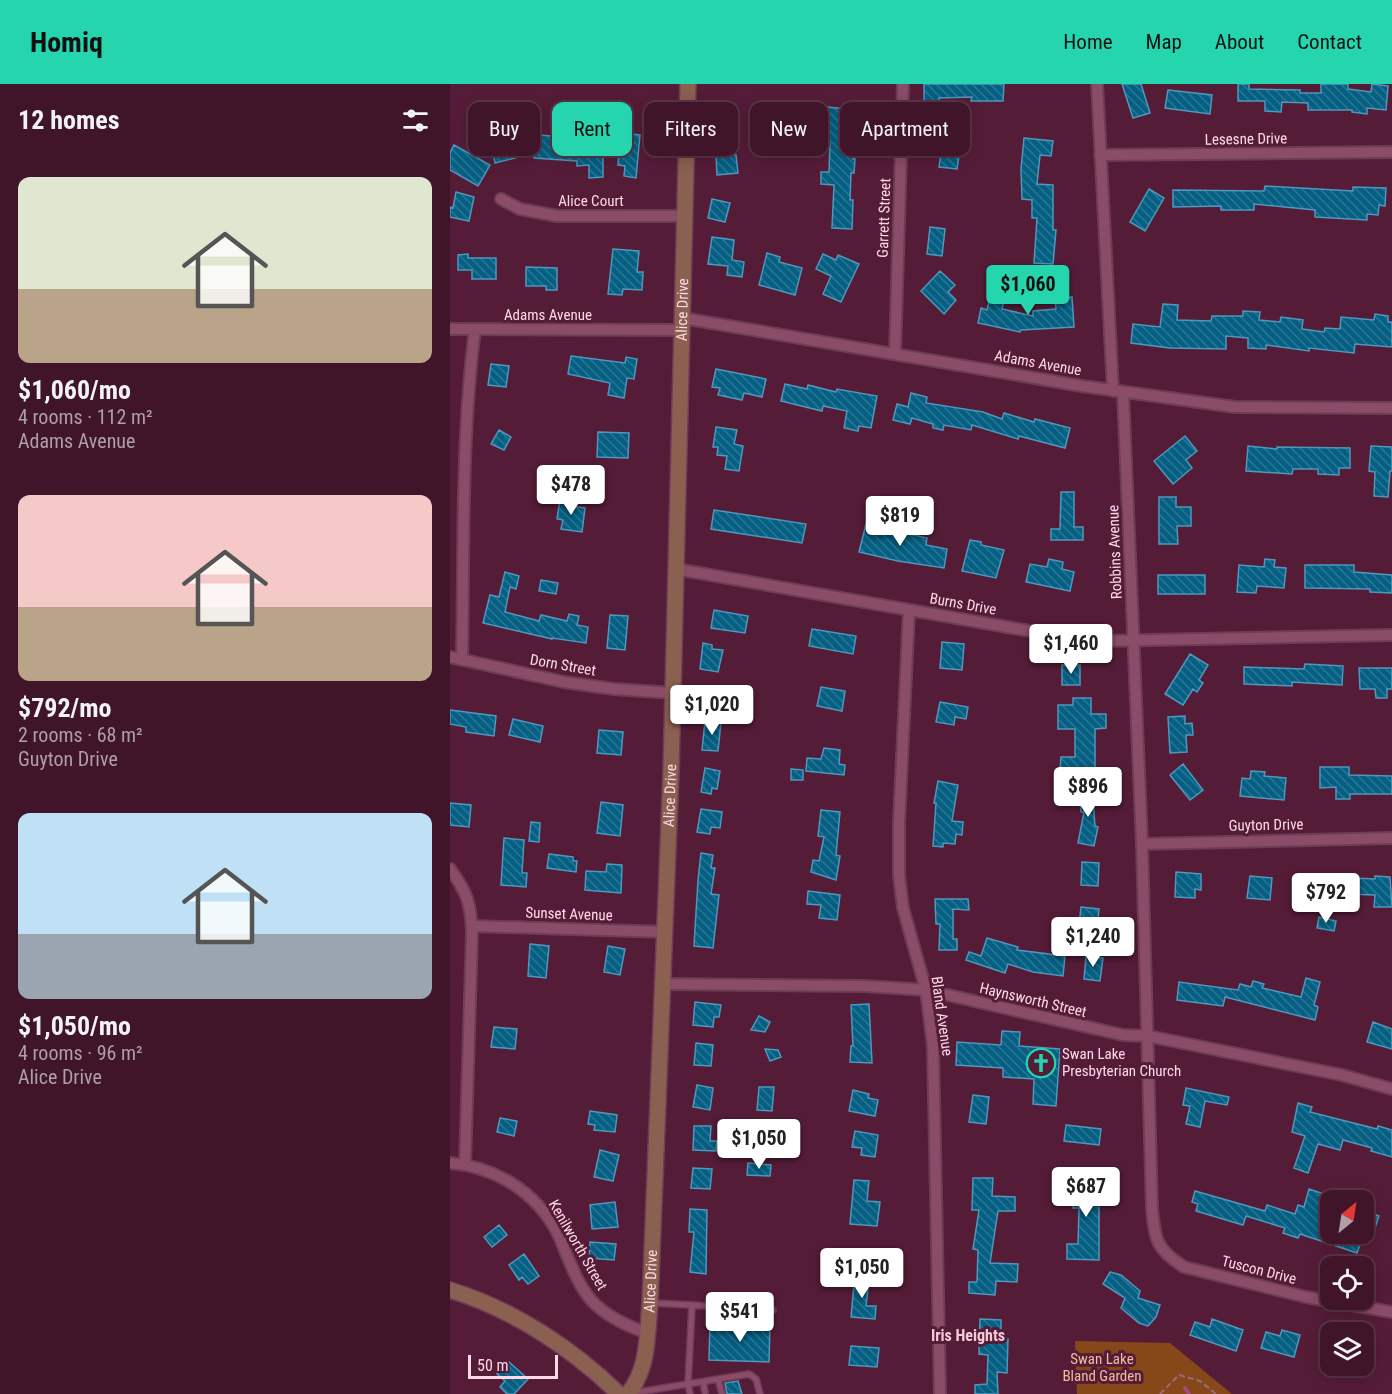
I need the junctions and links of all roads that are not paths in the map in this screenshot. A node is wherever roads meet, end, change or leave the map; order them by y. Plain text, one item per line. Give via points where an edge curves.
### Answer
1 (688, 84) edge
2 (903, 84) edge
3 (1096, 84) edge
4 (1392, 152) edge
5 (1100, 155) junction
6 (501, 199) dead end
7 (684, 216) junction
8 (682, 324) junction
9 (450, 329) edge
10 (475, 329) junction
11 (895, 354) junction
12 (1118, 391) junction
13 (1392, 408) edge
14 (676, 569) junction
15 (909, 610) junction
16 (1392, 635) edge
17 (1134, 641) junction
18 (450, 657) edge
19 (462, 660) junction
20 (673, 693) junction
21 (1392, 838) edge
22 (1142, 844) junction
23 (450, 869) edge
24 (472, 926) junction
25 (665, 932) junction
26 (663, 984) junction
27 (926, 990) junction
28 (1148, 1036) junction
29 (1392, 1089) edge
30 (450, 1163) edge
31 (465, 1165) junction
32 (1161, 1248) joint
33 (450, 1290) edge
34 (650, 1303) junction
35 (692, 1305) junction
36 (773, 1310) dead end
37 (1392, 1312) edge
38 (647, 1333) junction
39 (718, 1379) junction
40 (703, 1382) junction
41 (688, 1384) junction
42 (705, 1392) dead end
43 (625, 1394) edge
44 (690, 1394) edge
45 (722, 1394) edge
46 (760, 1394) edge
47 (940, 1394) edge

1 - 7 main road, Alice Drive
2 - 11 street, Garrett Street
3 - 5 street, Robbins Avenue
4 - 5 street, Lesesne Drive
5 - 12 street, Robbins Avenue
6 - 7 street, Alice Court via 520,209 557,216
7 - 8 main road, Alice Drive
8 - 10 street, Adams Avenue
8 - 11 street, Adams Avenue
8 - 14 main road, Alice Drive
9 - 10 street, Adams Avenue
10 - 19 street via 466,436
11 - 12 street, Adams Avenue
12 - 13 street, Adams Avenue via 1235,408
12 - 17 street, Robbins Avenue
14 - 15 street, Burns Drive
14 - 20 main road, Alice Drive
15 - 17 street, Burns Drive via 1076,639
15 - 27 street, Bland Avenue via 899,875 903,908
16 - 17 street, Burns Drive
17 - 22 street, Robbins Avenue
18 - 19 street, Dorn Street
19 - 20 street, Dorn Street via 564,682
20 - 25 main road, Alice Drive
21 - 22 street, Guyton Drive
22 - 28 street, Robbins Avenue
23 - 24 street via 466,893
24 - 25 street, Sunset Avenue
24 - 31 street
25 - 26 main road, Alice Drive
26 - 27 street, Haynsworth Street
26 - 34 main road, Alice Drive
27 - 28 street, Haynsworth Street via 1123,1035
27 - 47 street, Bland Avenue via 933,1046
28 - 29 street, Haynsworth Street via 1342,1075
28 - 32 street, Robbins Avenue via 1152,1209 1156,1240
30 - 31 street, Kenilworth Street
31 - 38 street, Kenilworth Street via 497,1174 523,1191 556,1231 593,1302 627,1326
32 - 37 street, Tuscon Drive via 1184,1267 1306,1297
33 - 43 main road via 482,1301 534,1329
34 - 35 lane
34 - 38 main road, Alice Drive
35 - 36 lane
35 - 41 lane
38 - 43 main road, Alice Drive via 638,1377
39 - 40 lane
39 - 45 lane
39 - 46 lane via 748,1374 756,1378
40 - 41 lane
40 - 42 lane
41 - 43 lane
41 - 44 lane

